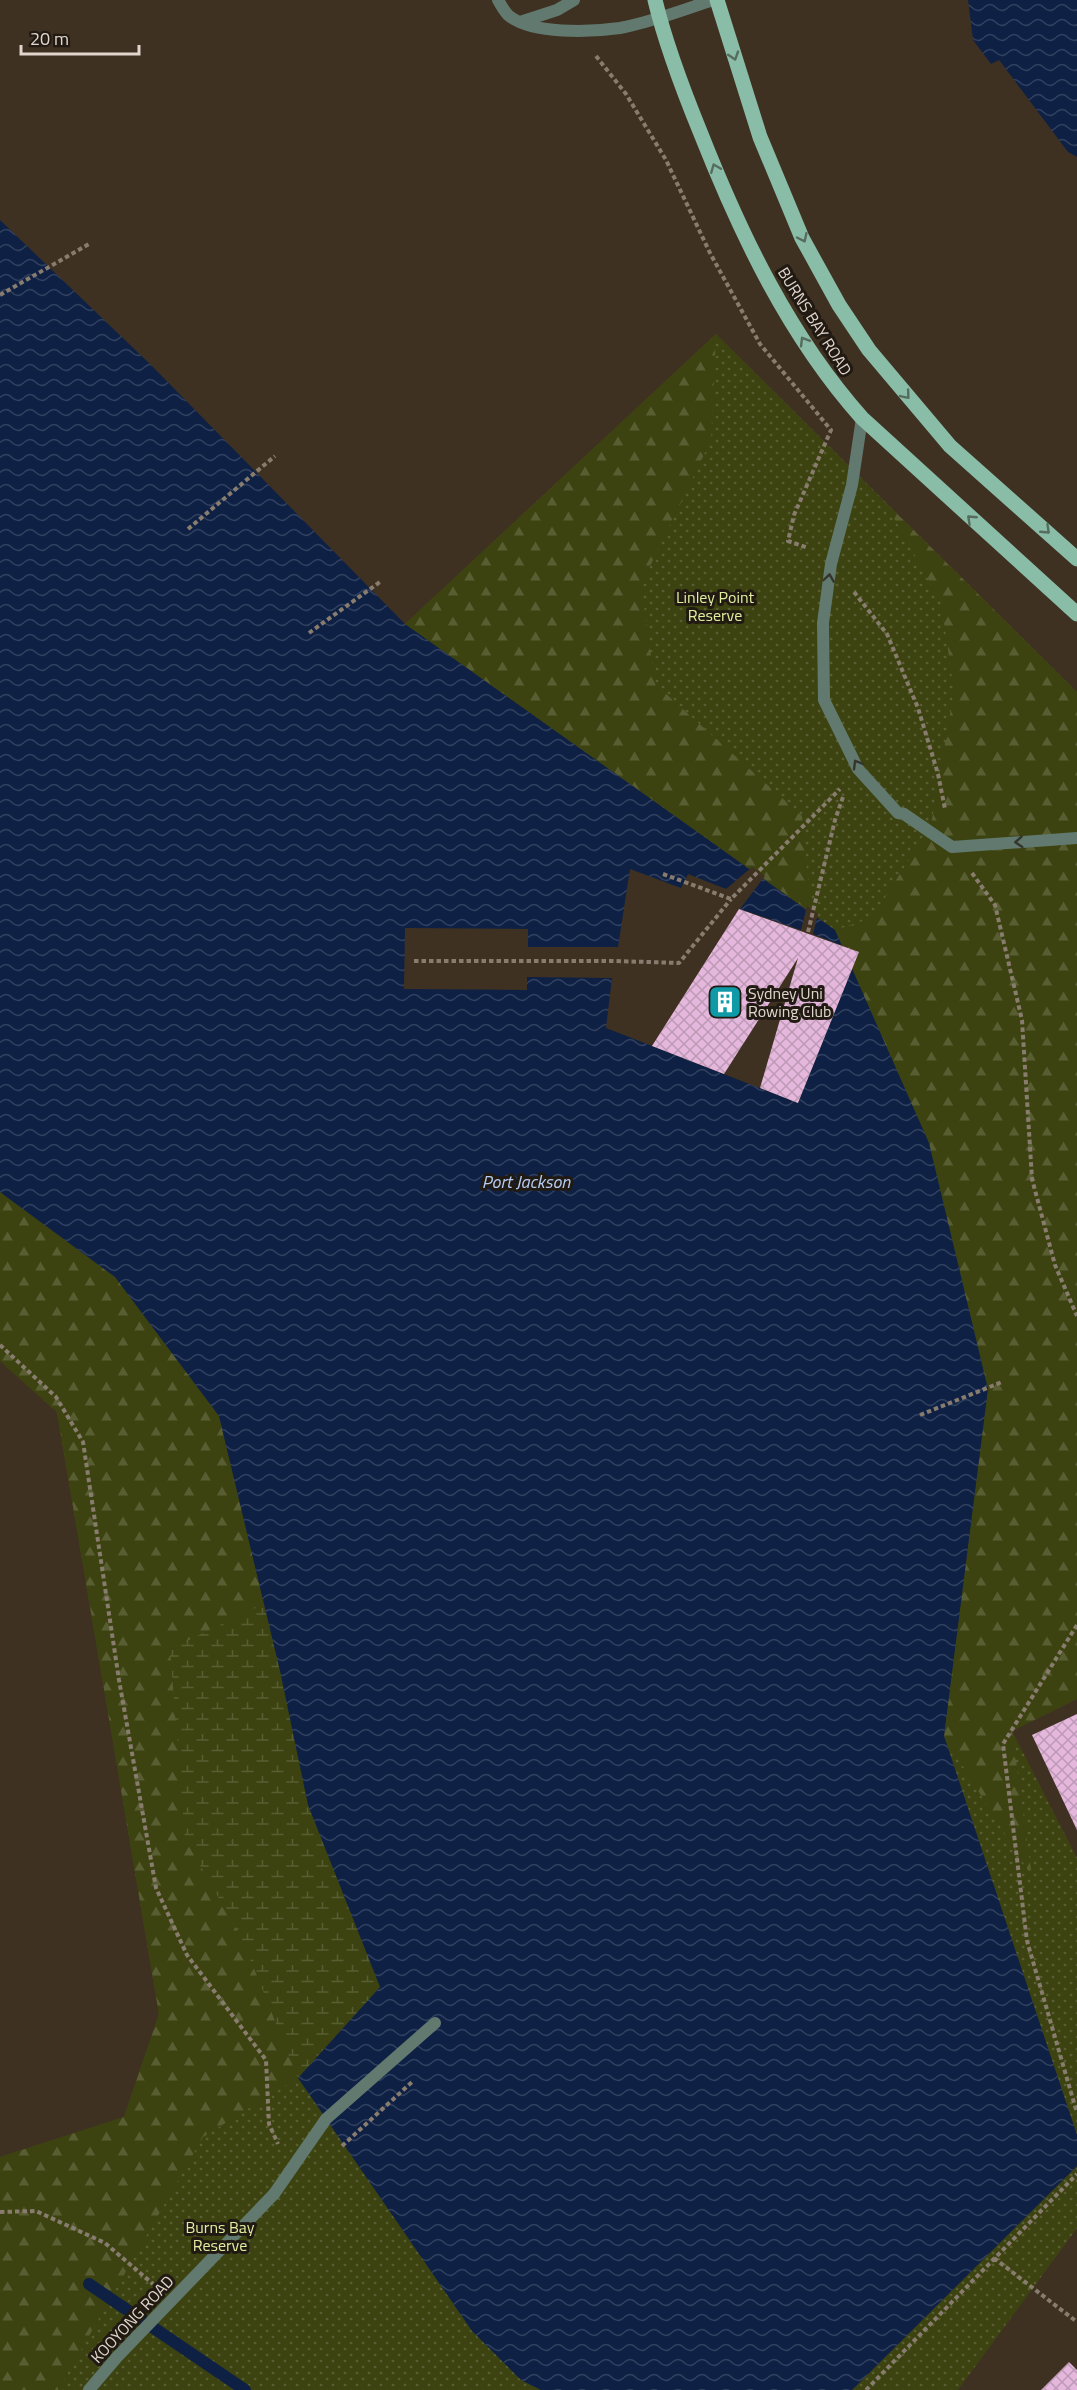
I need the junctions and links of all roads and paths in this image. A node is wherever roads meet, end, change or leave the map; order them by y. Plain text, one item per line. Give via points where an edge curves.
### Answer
1 (498, 0) edge
2 (574, 0) edge
3 (655, 0) edge
4 (715, 0) edge
5 (659, 17) junction
6 (520, 22) junction
7 (591, 50) dead end
8 (89, 244) dead end
9 (0, 295) edge
10 (862, 418) junction
11 (275, 456) dead end
12 (188, 529) dead end
13 (1077, 559) edge
14 (831, 564) junction
15 (380, 582) dead end
16 (1077, 614) edge
17 (309, 633) dead end
18 (1077, 838) edge
19 (663, 874) dead end
20 (731, 899) junction
21 (808, 932) dead end
22 (414, 961) dead end
23 (1032, 1179) dead end
24 (1077, 1316) edge
25 (0, 1345) edge
26 (1002, 1382) dead end
27 (920, 1415) dead end
28 (1077, 1625) edge
29 (435, 2023) dead end
30 (413, 2082) dead end
31 (1077, 2113) edge
32 (336, 2152) dead end
33 (289, 2173) junction
34 (1077, 2174) edge
35 (0, 2212) edge
36 (994, 2258) junction
37 (172, 2300) junction
38 (1077, 2322) edge
39 (89, 2390) edge
40 (866, 2390) edge

1 - 6 street via 508,15
2 - 6 street
3 - 5 main road, BURNS BAY ROAD
4 - 5 street
4 -> 13 main road, BURNS BAY ROAD via 760,137 802,238 839,305 869,350 950,446
5 - 6 street via 620,28 539,28
10 -> 5 main road, BURNS BAY ROAD via 807,347 751,250 717,175
7 - 14 path via 626,94 666,160 710,253 760,344 831,430 794,515 788,541 816,551
8 - 9 path
10 - 14 street via 852,485
16 -> 10 main road, BURNS BAY ROAD
11 - 12 path
18 -> 14 street via 952,847 898,813 858,769 824,700 823,623
15 - 17 path
19 - 20 path
20 - 21 path via 844,788
20 - 22 path via 679,963
23 - 24 path via 1055,1265
25 - 33 path via 56,1396 84,1442 119,1680 156,1888 187,1955 266,2061 270,2124
26 - 27 path
28 - 31 path via 1003,1744 1027,1941
29 - 33 street, KOOYONG ROAD via 326,2119
30 - 32 path
33 - 37 street, KOOYONG ROAD via 274,2194
34 - 36 path
35 - 37 path via 36,2211 105,2243
36 - 38 path
36 - 40 path
37 - 39 street, KOOYONG ROAD

